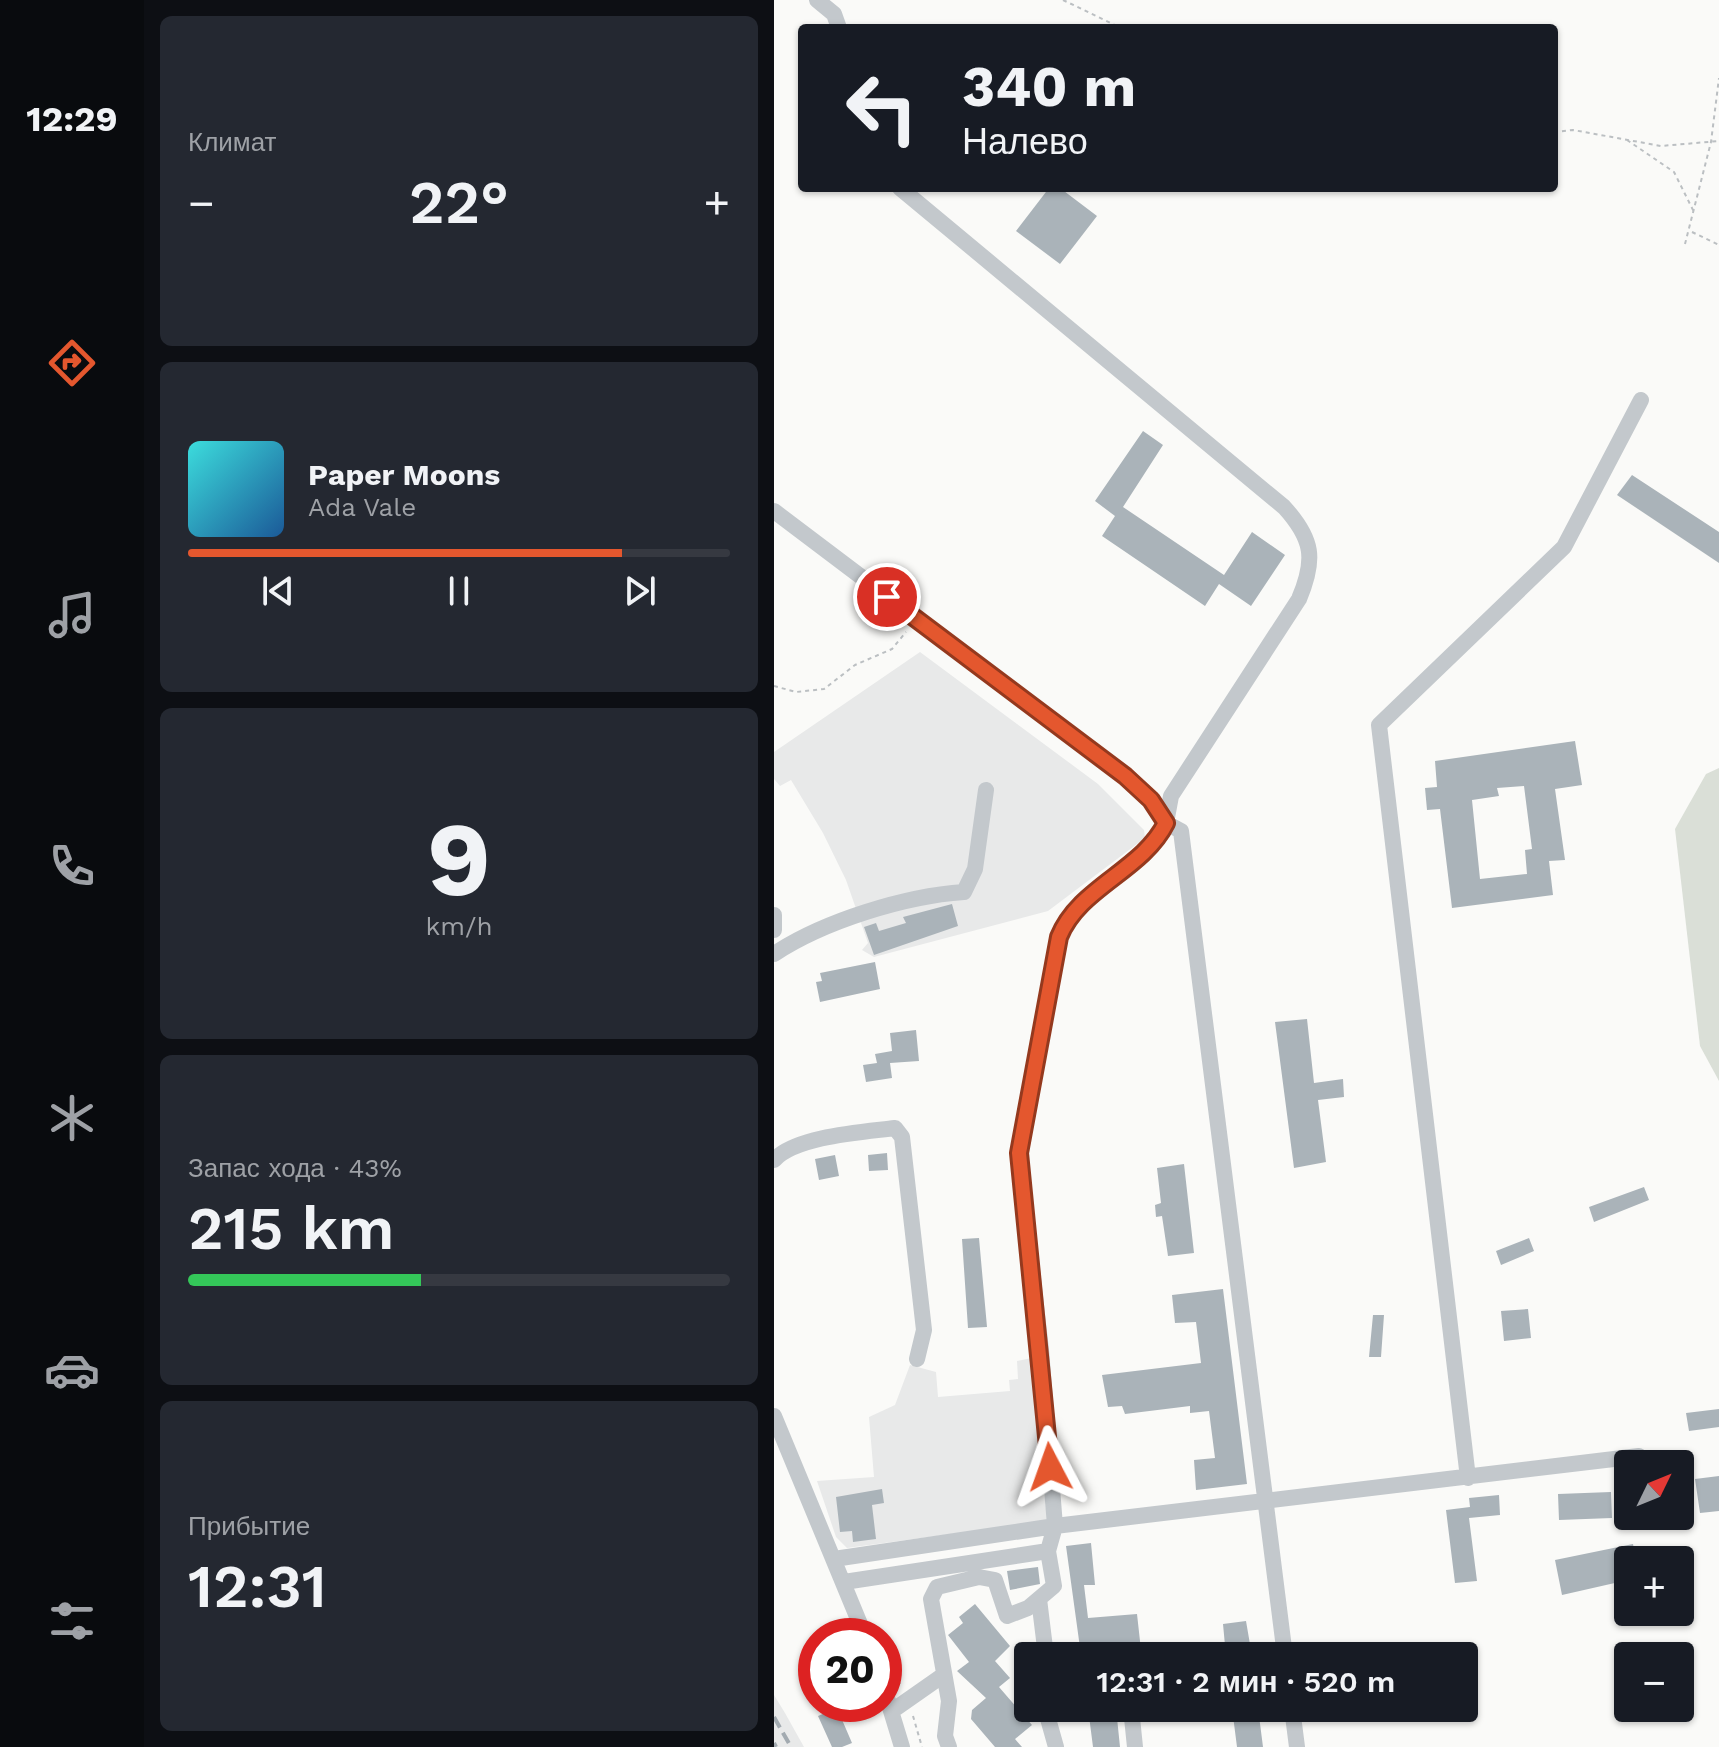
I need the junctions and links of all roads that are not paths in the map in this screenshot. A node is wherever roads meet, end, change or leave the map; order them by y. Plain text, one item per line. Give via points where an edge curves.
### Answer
1 (817, 0) edge
2 (838, 24) edge
3 (905, 192) edge
4 (1641, 400) dead end
5 (774, 511) edge
6 (986, 790) dead end
7 (1166, 823) junction
8 (774, 918) edge
9 (776, 943) edge
10 (774, 1160) edge
11 (917, 1359) dead end
12 (774, 1416) edge
13 (778, 1434) edge
14 (1614, 1459) edge
15 (1468, 1478) junction
16 (1266, 1503) junction
17 (1055, 1526) junction
18 (1048, 1551) junction
19 (834, 1559) junction
20 (844, 1582) junction
21 (1039, 1599) junction
22 (858, 1618) edge
23 (1044, 1642) edge
24 (1283, 1642) edge
25 (942, 1676) junction
26 (902, 1704) edge
27 (895, 1722) edge
28 (1049, 1722) edge
29 (1132, 1722) edge
30 (1294, 1722) edge
31 (902, 1747) edge
32 (949, 1747) edge
33 (1056, 1747) edge
34 (1135, 1747) edge
35 (1297, 1747) edge

1 - 2 street
3 - 7 street via 1284,507 1303,529 1312,570 1299,599 1171,796
4 - 15 street via 1564,547 1379,725
5 - 7 street via 1125,776
6 - 9 street via 975,869 964,892 842,920
7 - 16 street via 1181,831
7 - 17 street via 1156,844 1068,916 1059,937 1019,1153
8 - 9 street
10 - 11 street via 807,1143 852,1133 895,1128 902,1137 924,1330
12 - 13 street
13 - 19 street
14 - 15 street
15 - 16 street
16 - 17 street
16 - 24 street
17 - 18 street
17 - 19 street
18 - 20 street
18 - 21 street via 1054,1586
19 - 20 street
20 - 22 street
21 - 23 street
21 - 25 street via 1007,1616 995,1580 979,1577 937,1587 931,1599
25 - 26 street
25 - 32 street via 949,1701
27 - 31 street
28 - 33 street
29 - 34 street
30 - 35 street

